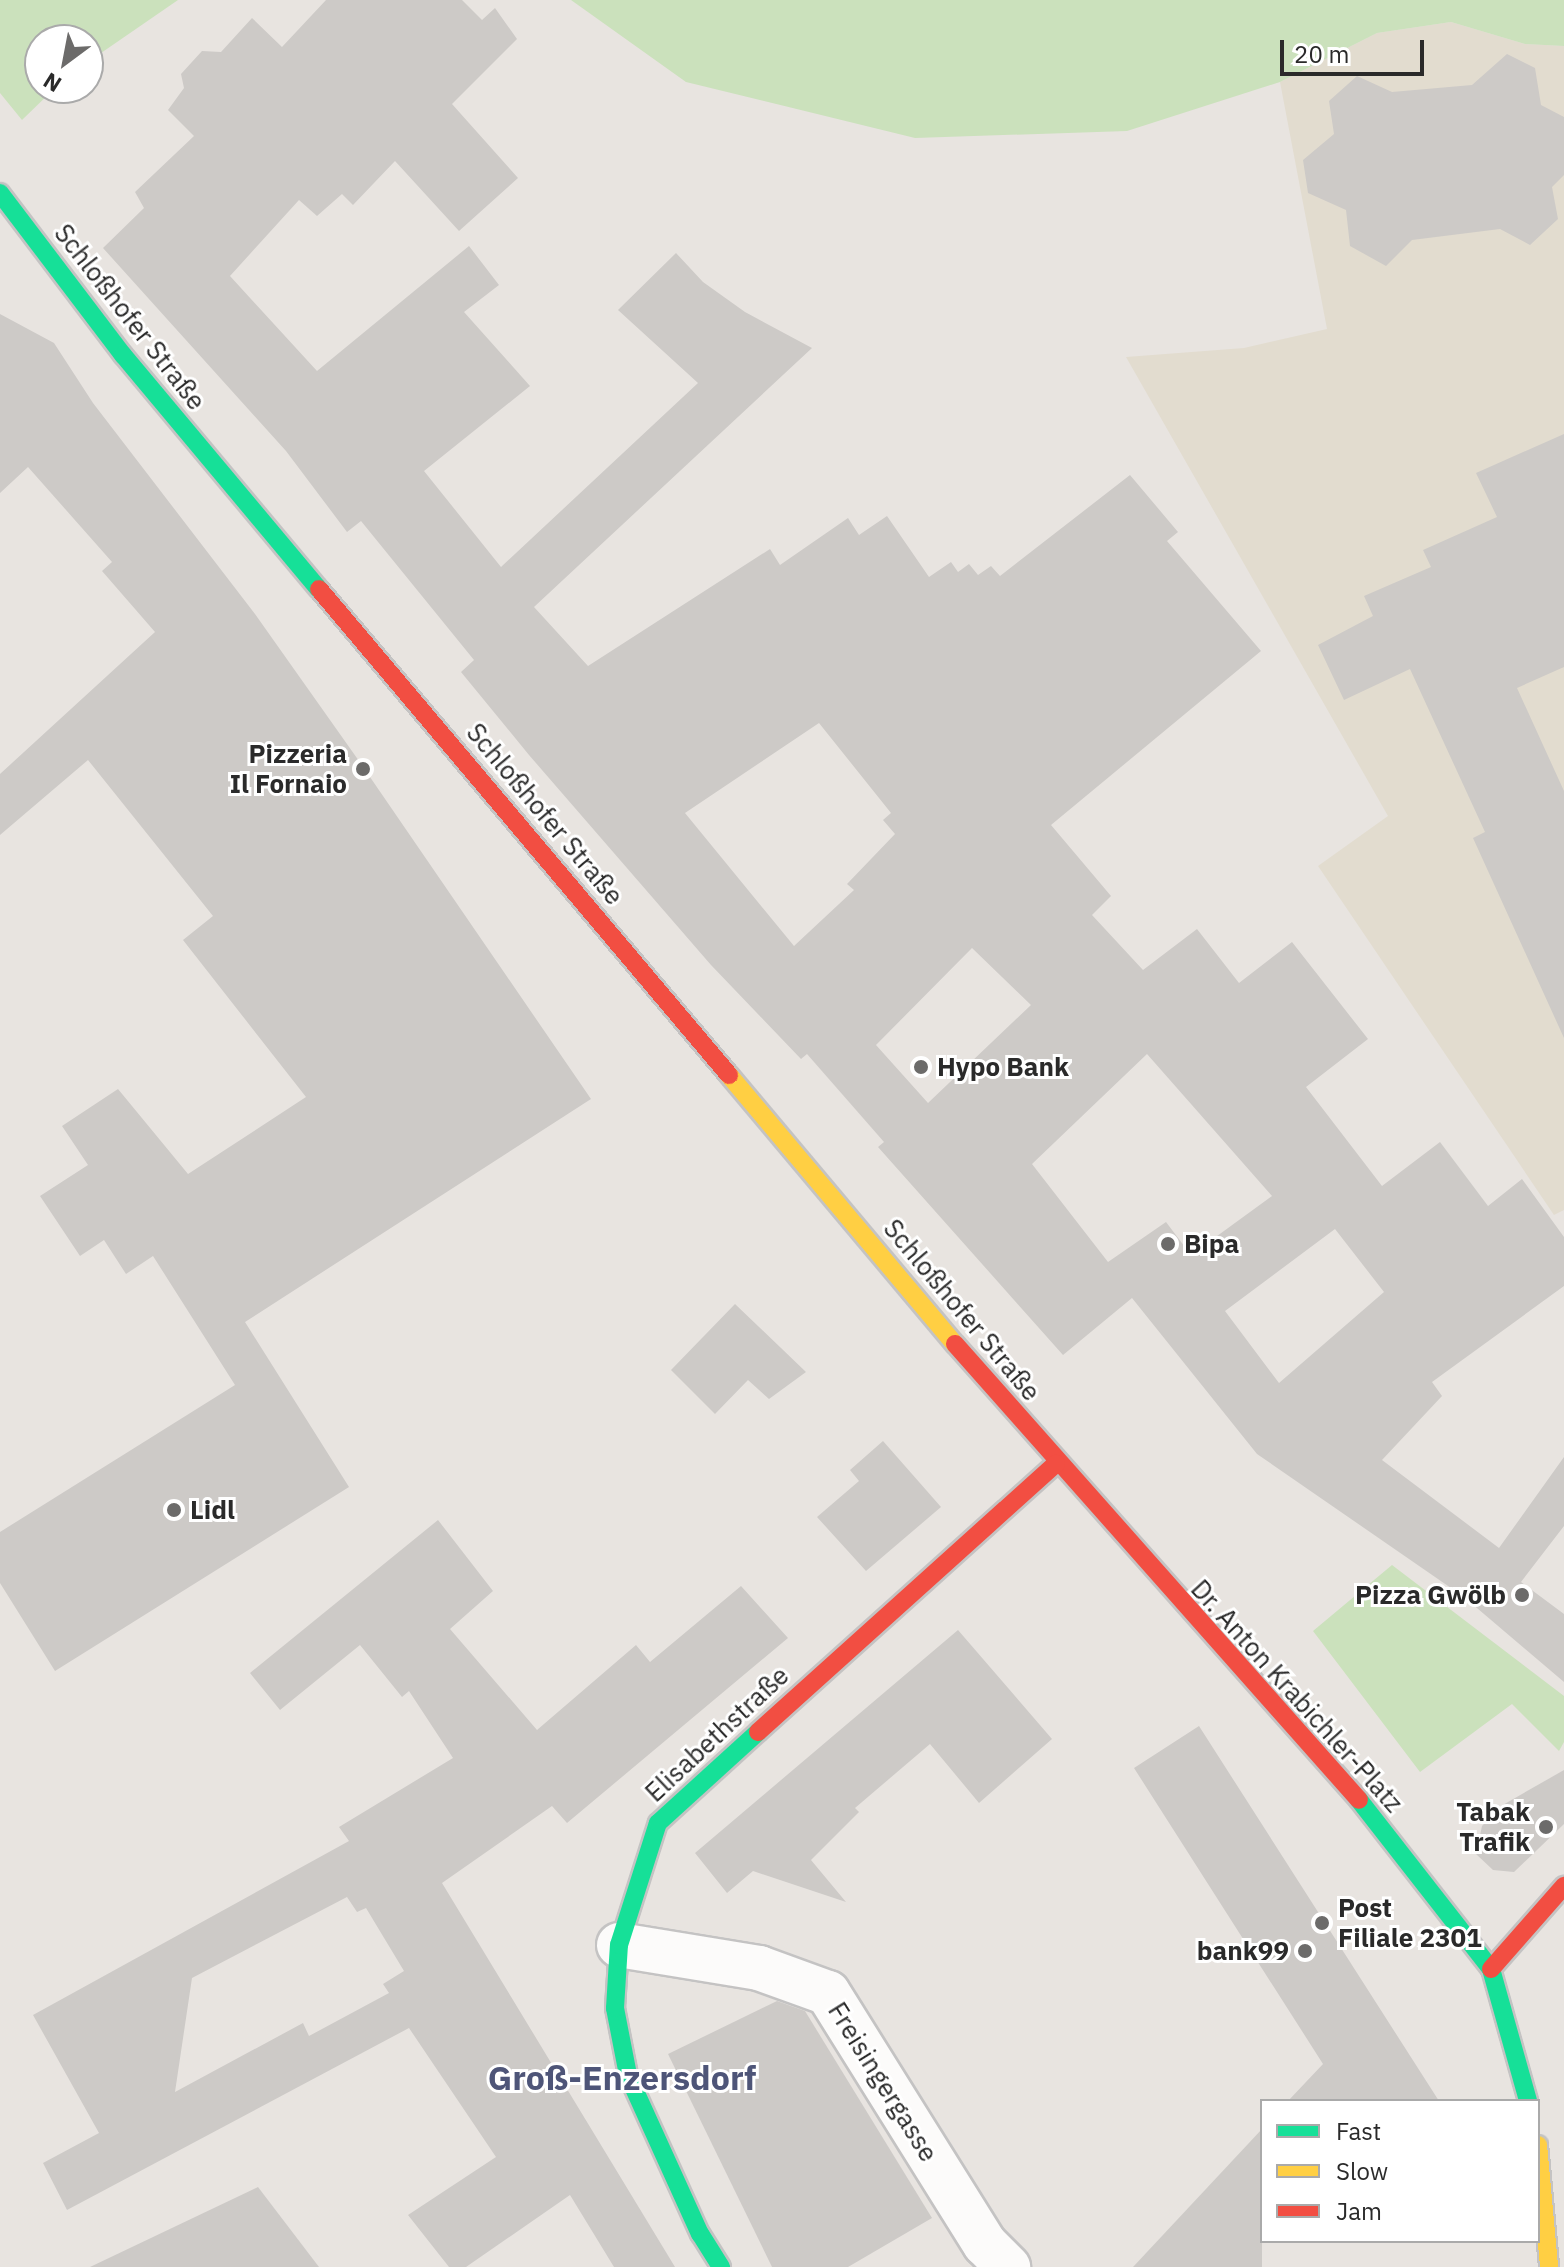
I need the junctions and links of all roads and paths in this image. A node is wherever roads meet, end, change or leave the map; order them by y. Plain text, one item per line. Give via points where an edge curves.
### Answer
1 (0, 193) edge
2 (1056, 1464) junction
3 (1564, 1886) edge
4 (619, 1945) junction
5 (1491, 1969) junction
6 (1527, 2099) edge
7 (1540, 2167) edge
8 (721, 2267) edge
9 (1008, 2267) edge
10 (1549, 2267) edge

1 - 2 main road, Schloßhofer Straße via 123,355
2 - 4 main road, Elisabethstraße via 658,1823
2 - 5 main road, Dr. Anton Krabichler-Platz via 1337,1772
3 - 5 main road
4 - 8 main road, Elisabethstraße via 615,2008 628,2075 700,2234
4 - 9 street, Freisingergasse via 759,1968 828,1993 985,2244
5 - 6 main road
7 - 10 main road

